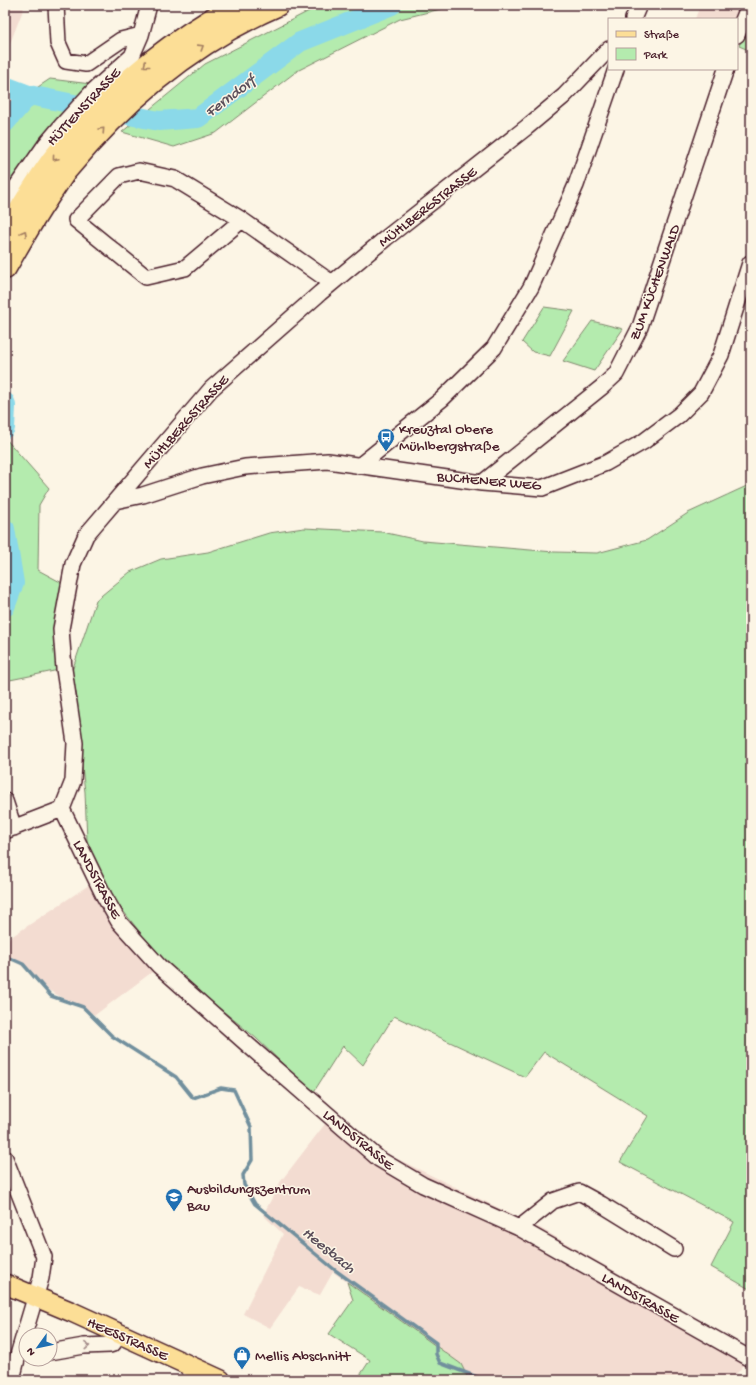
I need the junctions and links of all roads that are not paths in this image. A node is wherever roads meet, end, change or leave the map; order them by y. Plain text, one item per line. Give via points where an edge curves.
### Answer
1 (56, 5) edge
2 (149, 5) edge
3 (237, 5) edge
4 (277, 5) edge
5 (639, 5) edge
6 (749, 5) edge
7 (633, 18) edge
8 (738, 32) edge
9 (141, 35) junction
10 (608, 51) edge
11 (616, 70) edge
12 (726, 70) edge
13 (5, 203) edge
14 (242, 220) junction
15 (5, 236) edge
16 (750, 263) dead end
17 (5, 268) edge
18 (332, 283) junction
19 (359, 466) junction
20 (482, 483) junction
21 (115, 501) junction
22 (5, 801) edge
23 (62, 809) junction
24 (10, 829) edge
25 (5, 1158) edge
26 (519, 1228) junction
27 (674, 1249) dead end
28 (5, 1284) edge
29 (34, 1297) junction
30 (28, 1327) edge
31 (120, 1334) junction
32 (58, 1351) edge
33 (751, 1359) edge
34 (18, 1365) edge
35 (191, 1374) edge
36 (12, 1380) edge
37 (221, 1380) edge

1 - 9 street via 58,43 66,61 86,64 122,40
2 - 9 street, HÜTTENSTRASSE
3 -> 15 highway via 170,46 134,75 91,117 52,161
17 -> 4 highway via 28,226 66,171 113,119 180,60
5 - 7 street
6 - 8 street
9 - 13 street, HÜTTENSTRASSE via 132,56 93,91 62,125
10 - 18 street, MÜHLBERGSTRASSE via 564,96
11 - 19 street via 576,185 531,287 494,348 442,399
12 - 20 street, ZUM KÜCHENWALD via 640,327 616,374
14 - 14 street via 185,268 146,277 76,220 119,176 139,171 175,179
14 - 18 street
16 - 20 street, BUCHENER WEG via 721,355 701,393 679,415 643,442 606,463 542,488
18 - 21 street, MÜHLBERGSTRASSE via 211,389
19 - 20 street, BUCHENER WEG
19 - 21 street, BUCHENER WEG via 328,461 245,467 202,476
21 - 23 street, MÜHLBERGSTRASSE via 86,535 73,564 61,629 75,743 73,781
22 - 24 street
23 - 24 street
23 - 26 street, LANDSTRASSE via 119,922 159,966 379,1159 424,1185
25 - 29 street via 44,1257 41,1278
26 - 27 street via 553,1201 579,1192
26 - 33 street, LANDSTRASSE
28 - 29 main road, HEESSTRASSE
29 - 30 street
29 - 31 main road, HEESSTRASSE
32 -> 31 street via 110,1345
31 - 35 main road, HEESSTRASSE
34 - 36 street
35 - 37 main road, HEESSTRASSE

